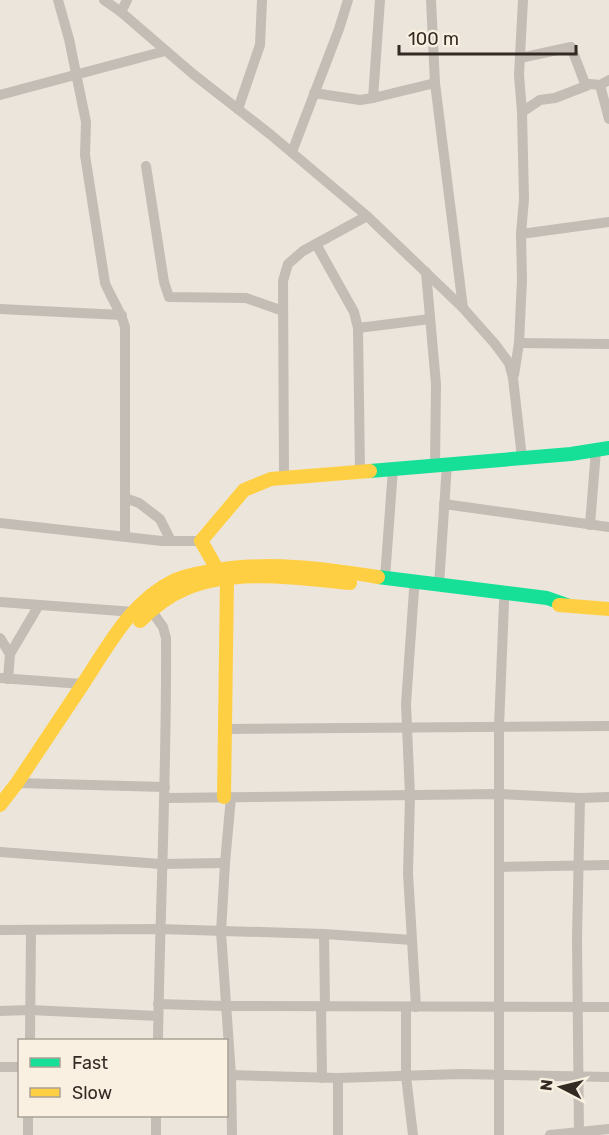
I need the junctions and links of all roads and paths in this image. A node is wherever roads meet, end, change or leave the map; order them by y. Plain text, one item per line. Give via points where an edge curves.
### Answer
1 (58, 0) edge
2 (104, 0) edge
3 (127, 0) edge
4 (262, 0) edge
5 (348, 0) edge
6 (380, 0) edge
7 (431, 0) edge
8 (523, 0) edge
9 (121, 12) junction
10 (165, 51) junction
11 (520, 58) junction
12 (77, 75) junction
13 (604, 82) edge
14 (435, 83) junction
15 (586, 86) junction
16 (314, 93) junction
17 (0, 95) edge
18 (373, 98) junction
19 (238, 110) junction
20 (522, 112) junction
21 (609, 119) edge
22 (292, 152) junction
23 (146, 166) dead end
24 (367, 216) junction
25 (609, 222) edge
26 (521, 234) junction
27 (316, 244) junction
28 (426, 272) junction
29 (463, 308) junction
30 (0, 309) edge
31 (283, 311) junction
32 (122, 315) junction
33 (430, 319) junction
34 (358, 328) junction
35 (519, 343) junction
36 (609, 344) edge
37 (513, 378) junction
38 (602, 449) edge
39 (522, 458) junction
40 (441, 465) junction
41 (393, 470) junction
42 (360, 472) junction
43 (284, 478) junction
44 (125, 498) junction
45 (444, 504) junction
46 (0, 523) edge
47 (590, 525) junction
48 (609, 528) edge
49 (125, 536) junction
50 (171, 541) junction
51 (201, 541) junction
52 (217, 569) junction
53 (385, 578) junction
54 (227, 580) junction
55 (439, 585) junction
56 (414, 590) junction
57 (0, 602) edge
58 (504, 602) junction
59 (567, 604) junction
60 (39, 605) junction
61 (609, 609) edge
62 (151, 610) junction
63 (134, 612) junction
64 (0, 638) edge
65 (10, 654) junction
66 (94, 667) junction
67 (4, 678) edge
68 (82, 684) junction
69 (609, 726) edge
70 (406, 727) junction
71 (499, 727) junction
72 (226, 729) junction
73 (17, 783) junction
74 (165, 792) junction
75 (499, 794) junction
76 (410, 796) junction
77 (228, 797) junction
78 (609, 797) edge
79 (580, 798) junction
80 (0, 805) edge
81 (0, 852) edge
82 (225, 863) junction
83 (161, 864) junction
84 (577, 864) junction
85 (609, 865) edge
86 (500, 867) junction
87 (160, 929) junction
88 (0, 930) edge
89 (31, 930) junction
90 (221, 932) junction
91 (324, 934) junction
92 (412, 940) junction
93 (158, 1004) junction
94 (225, 1006) junction
95 (323, 1006) junction
96 (411, 1007) junction
97 (497, 1007) junction
98 (578, 1007) junction
99 (609, 1007) edge
100 (30, 1010) junction
101 (0, 1011) edge
102 (158, 1016) junction
103 (30, 1039) edge
104 (158, 1039) edge
105 (228, 1039) edge
106 (228, 1040) edge
107 (0, 1067) edge
108 (18, 1067) edge
109 (231, 1075) junction
110 (406, 1076) junction
111 (498, 1076) junction
112 (609, 1077) edge
113 (322, 1078) junction
114 (338, 1078) junction
115 (577, 1078) junction
116 (28, 1117) edge
117 (156, 1117) edge
118 (609, 1129) edge
119 (579, 1134) edge
120 (28, 1135) edge
121 (156, 1135) edge
122 (232, 1135) edge
123 (338, 1135) edge
124 (413, 1135) edge
125 (498, 1135) edge
126 (550, 1135) edge

1 - 12 street
2 - 9 street
3 - 9 street
4 - 19 street via 260,45
5 - 16 street
6 - 18 street
7 - 14 street
8 - 11 street
9 - 10 street
10 - 12 street
10 - 19 street
11 - 15 street via 571,47
11 - 20 street
12 - 17 street
12 - 32 street via 105,283
13 - 15 street
13 - 21 street
14 - 18 street
14 - 29 street
15 - 20 street via 540,100
16 - 18 street via 360,100
16 - 22 street
19 - 22 street
20 - 26 street
22 - 24 street
23 - 31 street via 169,297 246,298
24 - 27 street
24 - 28 street
25 - 26 street
26 - 35 street
27 - 31 street via 288,264 283,281
27 - 34 street via 354,312
28 - 29 street
28 - 33 street
29 - 37 street via 509,363
30 - 32 street
31 - 43 street
32 - 44 street
33 - 34 street
33 - 40 street
34 - 42 street
35 - 36 street
35 - 37 street
37 - 39 street
38 - 39 main road
38 - 47 street
39 - 40 main road
40 - 41 main road
40 - 45 street
41 - 42 main road
41 - 53 street
42 - 43 main road
43 - 51 main road via 244,490
44 - 49 street
44 - 50 street via 160,519
45 - 47 street
45 - 55 street
46 - 49 street
47 - 48 street
49 - 50 street
50 - 51 street
51 - 52 main road
52 - 53 main road via 299,567
52 - 54 main road
52 - 63 main road via 174,580
53 - 55 main road
54 - 56 main road via 305,579
54 - 62 main road via 194,585
54 - 72 main road
55 - 59 main road
56 - 58 main road
56 - 70 street
57 - 60 street
58 - 59 main road
58 - 71 street
59 - 61 main road
60 - 63 street
60 - 65 street
62 - 66 main road
62 - 74 street via 166,638
63 - 66 main road via 103,648
64 - 65 street
65 - 67 street
66 - 68 main road
67 - 68 street
68 - 73 main road
69 - 71 street
70 - 71 street
70 - 72 street
70 - 76 street
71 - 75 street
72 - 77 main road
73 - 74 street
73 - 80 main road
74 - 77 street
74 - 83 street
75 - 76 street
75 - 79 street
75 - 86 street
76 - 77 street
76 - 92 street via 408,873
77 - 82 street
78 - 79 street
79 - 84 street
81 - 83 street
82 - 83 street
82 - 90 street
83 - 87 street
84 - 85 street
84 - 86 street
84 - 98 street
86 - 97 street
87 - 89 street
87 - 90 street
87 - 93 street
88 - 89 street
89 - 100 street
90 - 91 street
90 - 94 street
91 - 92 street
91 - 95 street
92 - 96 street
93 - 94 street
93 - 102 street
94 - 95 street
94 - 105 street
95 - 96 street
95 - 113 street
96 - 97 street
96 - 110 street
97 - 98 street
97 - 111 street
98 - 99 street
98 - 115 street
100 - 101 street
100 - 102 street
100 - 103 street
102 - 104 street
106 - 109 street
107 - 108 street
109 - 113 street
109 - 122 street
110 - 111 street
110 - 114 street
110 - 124 street
111 - 115 street
111 - 125 street
112 - 115 street
113 - 114 street
114 - 123 street
115 - 119 street
116 - 120 street
117 - 121 street
118 - 119 street
119 - 126 street

